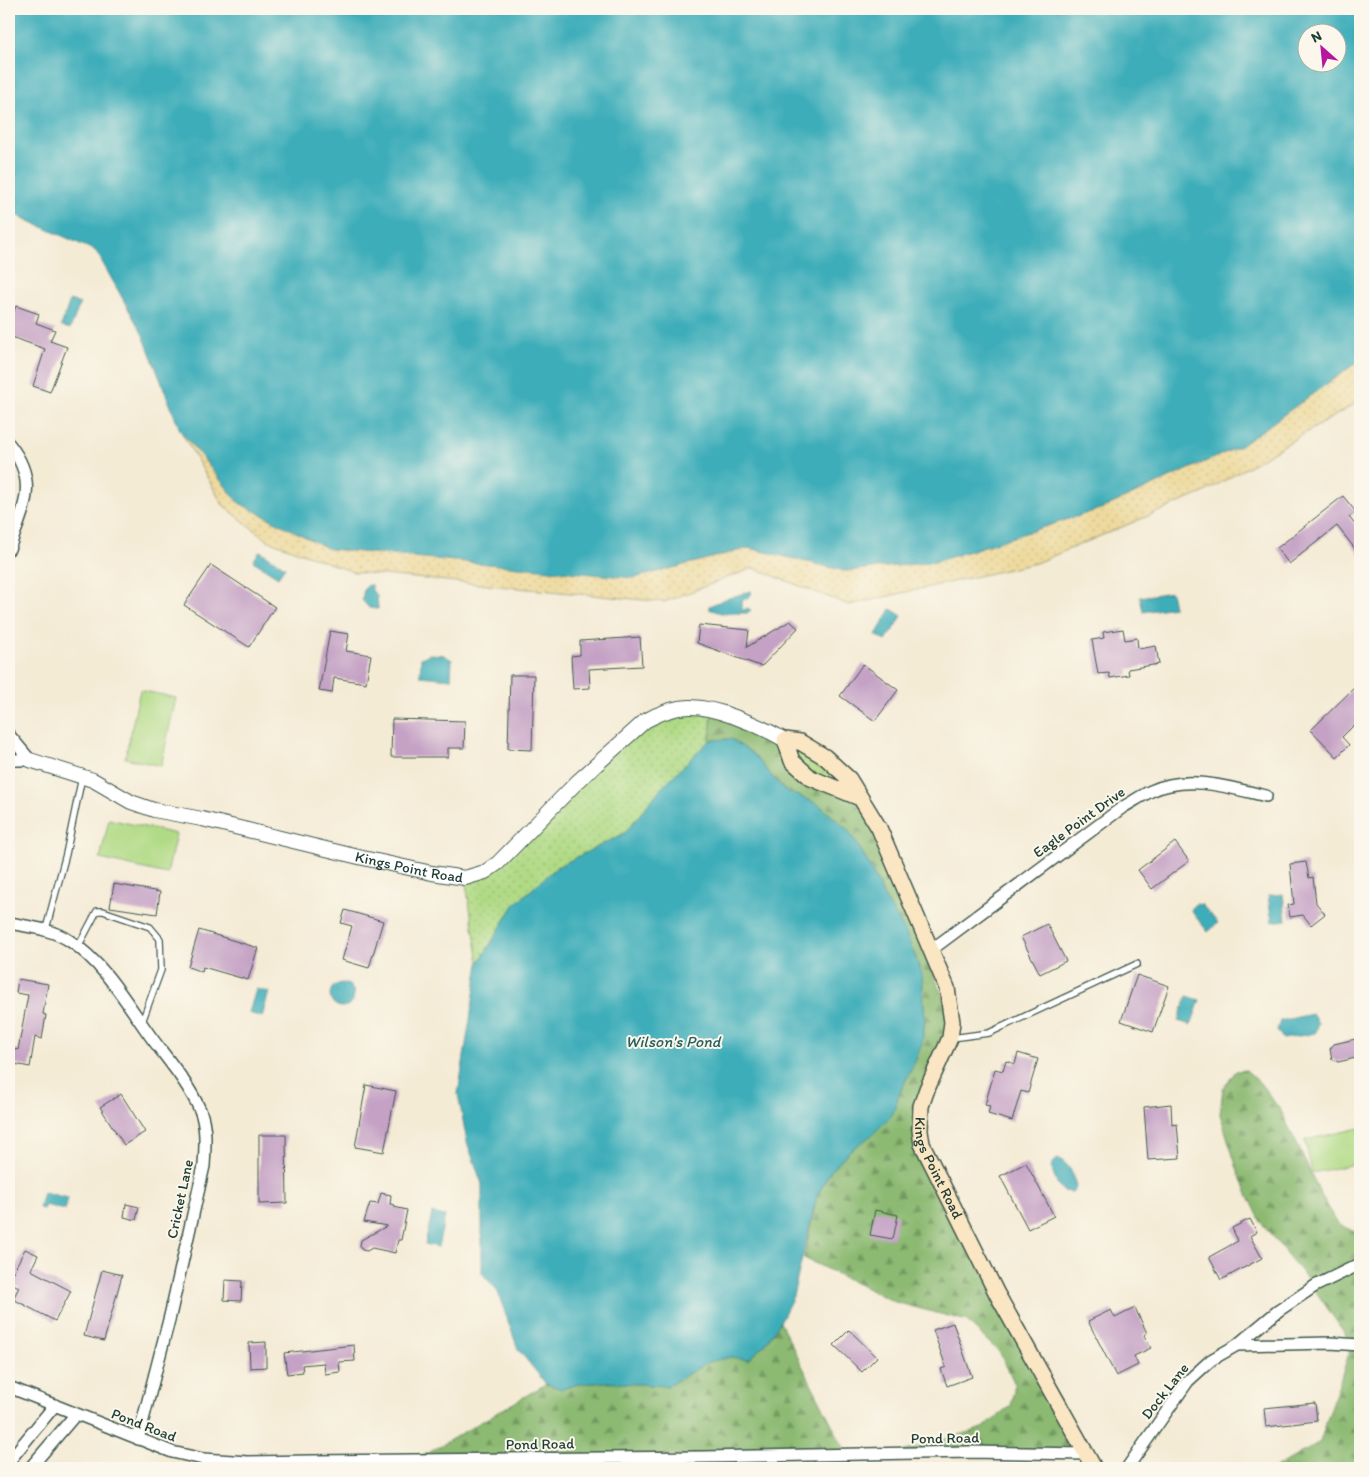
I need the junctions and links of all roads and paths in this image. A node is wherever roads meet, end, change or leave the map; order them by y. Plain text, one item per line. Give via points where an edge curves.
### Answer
1 (9, 444) edge
2 (9, 549) edge
3 (9, 736) edge
4 (785, 740) junction
5 (9, 760) edge
6 (30, 760) junction
7 (82, 777) junction
8 (1266, 796) dead end
9 (860, 798) junction
10 (9, 923) edge
11 (46, 930) junction
12 (78, 947) junction
13 (931, 950) junction
14 (1137, 964) dead end
15 (141, 1024) junction
16 (950, 1038) junction
17 (1360, 1264) edge
18 (1237, 1345) junction
19 (1360, 1345) edge
20 (9, 1387) edge
21 (55, 1406) junction
22 (76, 1414) junction
23 (138, 1439) junction
24 (1086, 1454) junction
25 (629, 1458) junction
26 (9, 1462) edge
27 (705, 1463) edge
28 (416, 1464) edge
29 (246, 1465) edge
30 (30, 1468) edge
31 (622, 1468) edge
32 (1094, 1468) edge
33 (1127, 1468) edge

1 - 2 street via 23,468 27,486
3 - 6 street
4 - 7 street, Kings Point Road via 763,727 712,709 697,706 658,713 577,782 498,864 465,878 154,810
4 - 9 main road, Kings Point Road via 800,742 825,757 849,779
4 - 9 main road via 792,761 811,778
5 - 6 street, Kings Point Road
6 - 7 street, Kings Point Road
7 - 11 lane
8 - 13 street, Eagle Point Drive via 1222,785 1192,782 1176,783 1152,791 1123,807
9 - 13 main road, Kings Point Road via 879,828
10 - 11 street, Cricket Lane
11 - 12 street, Cricket Lane
12 - 15 street, Cricket Lane via 103,972
12 - 15 lane via 97,911 150,928 160,939 161,970
13 - 16 main road, Kings Point Road via 947,988 952,1022
14 - 16 lane via 989,1033
15 - 23 street, Cricket Lane via 183,1080 200,1110 205,1144 204,1166 170,1316
16 - 24 main road, Kings Point Road via 922,1106 922,1144 996,1293
17 - 18 street, Dock Lane via 1315,1286
18 - 19 street, Dock Lane
18 - 33 street, Dock Lane via 1211,1360 1188,1381
20 - 21 street, Pond Road
21 - 22 street, Pond Road
21 - 26 street
22 - 23 street, Pond Road
22 - 30 street
23 - 29 street, Pond Road via 172,1452
24 - 27 street, Pond Road via 970,1452
24 - 32 main road, Kings Point Road
25 - 27 street, Pond Road
25 - 28 street, Pond Road
25 - 31 lane
28 - 29 street, Pond Road

